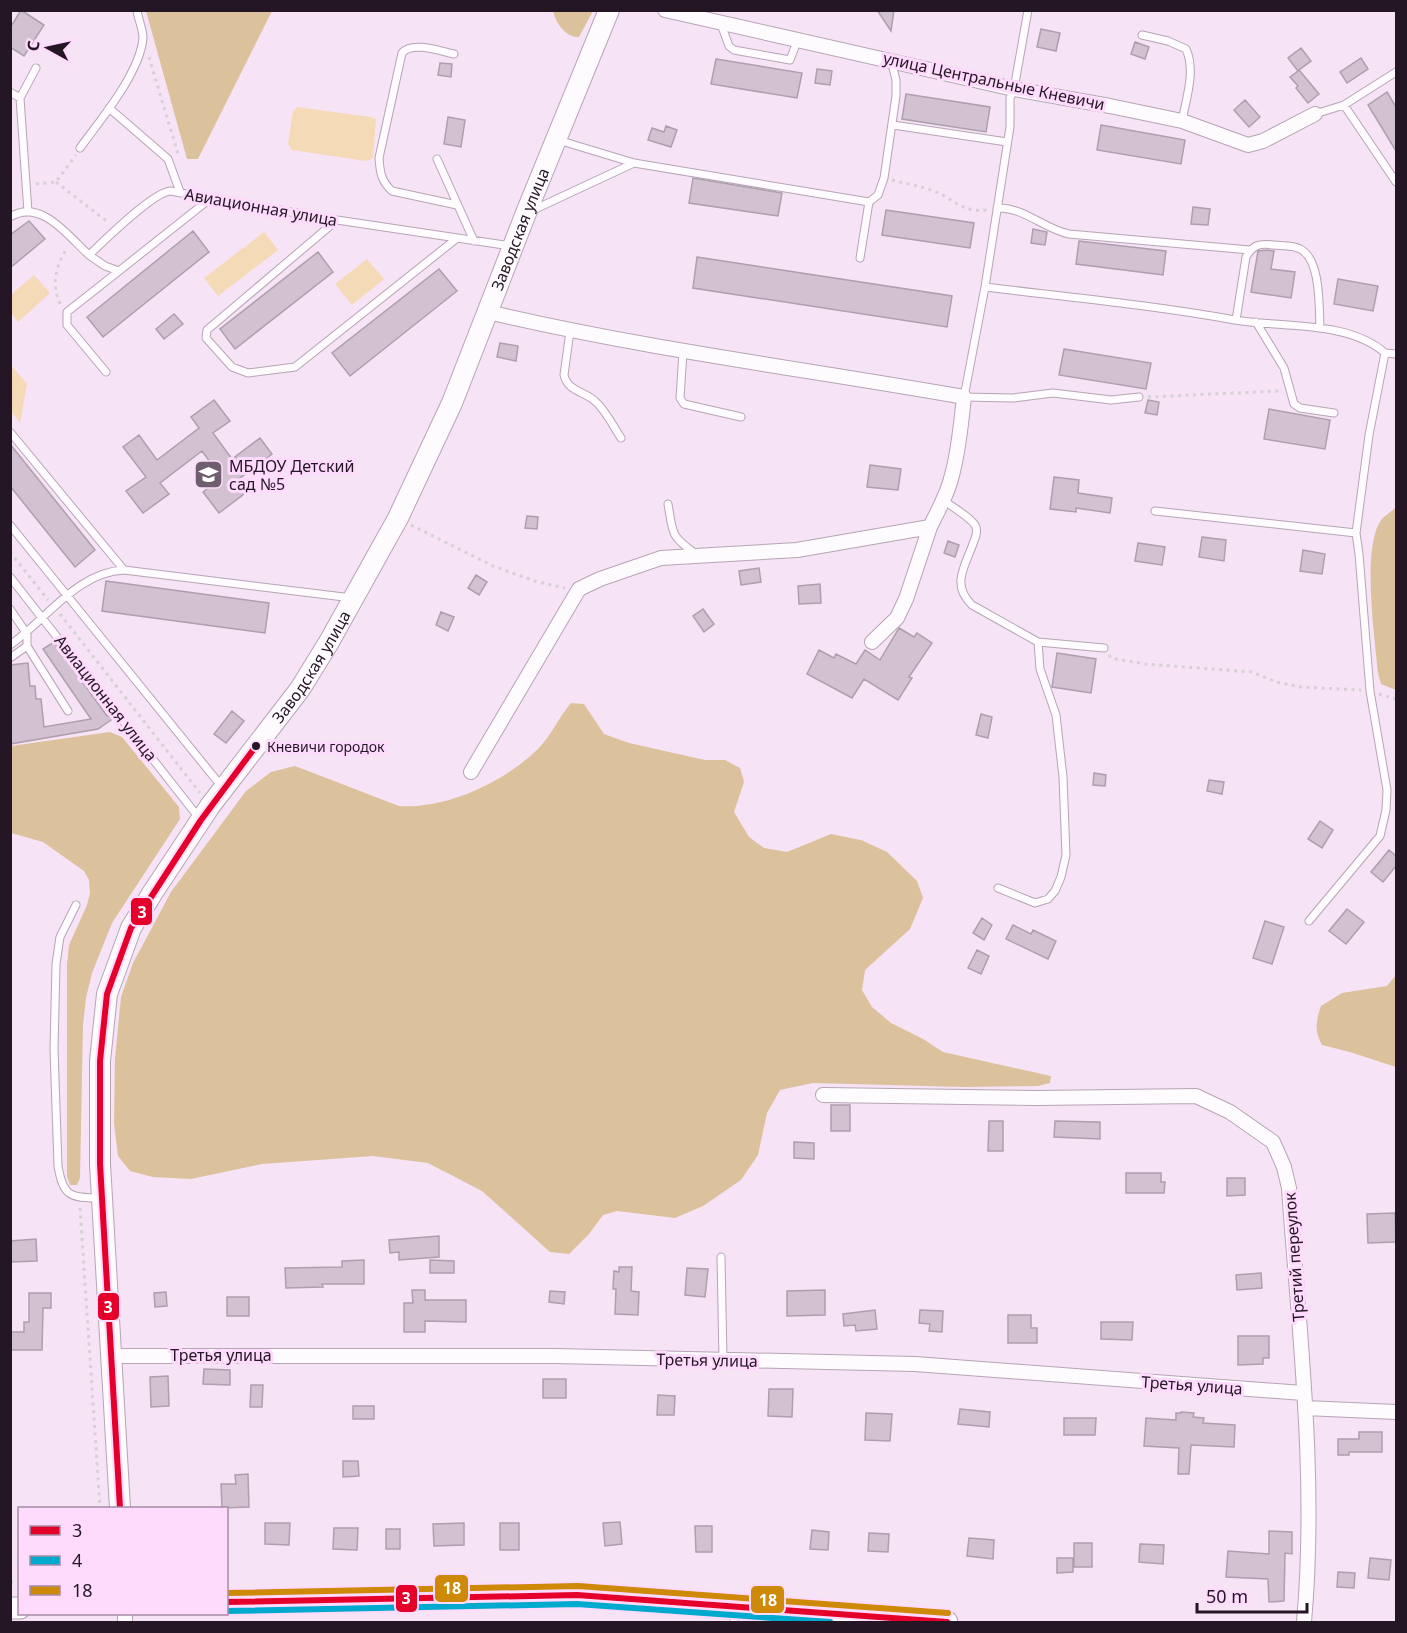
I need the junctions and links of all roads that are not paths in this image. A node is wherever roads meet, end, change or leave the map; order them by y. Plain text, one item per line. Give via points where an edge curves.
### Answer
1 (137, 10) edge
2 (609, 10) edge
3 (665, 10) edge
4 (1028, 10) edge
5 (721, 24) junction
6 (1142, 34) dead end
7 (798, 39) junction
8 (454, 54) dead end
9 (890, 60) junction
10 (36, 68) dead end
11 (1396, 72) edge
12 (1014, 89) junction
13 (10, 92) edge
14 (20, 98) junction
15 (1344, 105) junction
16 (109, 108) junction
17 (1315, 114) joint
18 (1182, 121) junction
19 (893, 124) junction
20 (556, 140) junction
21 (1007, 142) junction
22 (81, 148) road end
23 (437, 159) dead end
24 (634, 163) junction
25 (1396, 182) edge
26 (180, 192) junction
27 (211, 198) junction
28 (869, 202) junction
29 (457, 205) junction
30 (997, 208) junction
31 (28, 212) junction
32 (526, 213) junction
33 (10, 217) edge
34 (336, 220) junction
35 (456, 239) junction
36 (474, 241) junction
37 (514, 247) junction
38 (1250, 249) junction
39 (89, 255) junction
40 (860, 258) dead end
41 (119, 271) junction
42 (985, 287) junction
43 (488, 312) junction
44 (1236, 320) junction
45 (1256, 322) junction
46 (1320, 328) junction
47 (570, 331) junction
48 (684, 352) junction
49 (1385, 353) junction
50 (1396, 354) edge
51 (106, 372) dead end
52 (964, 397) junction
53 (1139, 398) road end
54 (1334, 413) dead end
55 (741, 417) dead end
56 (10, 432) edge
57 (621, 438) dead end
58 (944, 500) junction
59 (668, 504) dead end
60 (1155, 511) dead end
61 (10, 525) edge
62 (930, 527) junction
63 (1356, 533) junction
64 (698, 555) junction
65 (124, 570) junction
66 (10, 577) edge
67 (67, 595) junction
68 (354, 598) junction
69 (10, 609) edge
70 (44, 618) junction
71 (27, 634) junction
72 (872, 642) dead end
73 (1038, 642) junction
74 (10, 645) edge
75 (27, 646) junction
76 (1104, 648) road end
77 (10, 658) edge
78 (68, 711) dead end
79 (471, 772) dead end
80 (224, 789) junction
81 (206, 813) junction
82 (998, 888) dead end
83 (76, 905) dead end
84 (1309, 921) dead end
85 (823, 1095) dead end
86 (102, 1198) junction
87 (721, 1257) dead end
88 (110, 1356) junction
89 (723, 1360) junction
90 (1303, 1393) junction
91 (1305, 1408) junction
92 (1396, 1412) edge
93 (120, 1507) edge
94 (228, 1602) edge
95 (734, 1614) edge
96 (947, 1623) edge
97 (1304, 1623) edge

1 - 16 lane via 143,36 136,64
2 - 20 street, Заводская улица
3 - 5 street, улица Центральные Кневичи
4 - 12 lane
5 - 7 street, улица Центральные Кневичи
5 - 7 lane via 729,46 738,52 790,60
6 - 18 lane via 1186,49 1190,81
7 - 9 street, улица Центральные Кневичи
8 - 29 lane via 413,47 402,53 379,158 384,184 392,191
9 - 12 street, улица Центральные Кневичи
9 - 19 lane via 896,86
10 - 14 lane
11 - 15 lane
12 - 18 street, улица Центральные Кневичи
12 - 21 lane
13 - 14 lane
14 - 31 lane
15 - 17 lane
15 - 25 lane
16 - 22 lane
16 - 26 lane via 168,159
17 - 18 street, улица Центральные Кневичи via 1248,145
19 - 21 lane
19 - 28 lane via 884,178 878,195
20 - 24 lane
20 - 32 street, Заводская улица
21 - 30 lane
23 - 29 lane
24 - 28 lane
24 - 32 lane
26 - 27 lane, Авиационная улица
26 - 39 lane, Авиационная улица via 165,191
27 - 34 lane, Авиационная улица
27 - 41 lane
28 - 40 lane
29 - 36 lane
30 - 38 lane via 1013,209 1069,234
30 - 42 lane
31 - 33 lane
31 - 39 lane via 44,215
32 - 37 street, Заводская улица
34 - 35 lane, Авиационная улица
34 - 35 lane via 207,330 206,338 231,367 248,373 295,367
35 - 36 lane, Авиационная улица
36 - 37 lane, Авиационная улица
37 - 43 street, Заводская улица
38 - 44 lane
38 - 46 lane via 1261,243 1295,248 1310,257 1315,269
39 - 41 lane
41 - 51 lane via 67,312 67,325
42 - 44 lane
42 - 52 lane
43 - 47 street
43 - 68 street, Заводская улица via 452,403 398,518
44 - 45 lane
45 - 46 lane
45 - 54 lane via 1284,368 1294,404
46 - 49 lane via 1370,342
47 - 48 street
47 - 57 lane via 565,381 595,401
48 - 52 street
48 - 55 lane via 681,402
49 - 50 lane
49 - 63 lane
52 - 53 lane via 1013,398 1053,393 1111,400
52 - 58 street via 960,438
56 - 65 lane
58 - 62 street
58 - 73 lane via 976,527 962,576 960,588 964,597
59 - 64 lane via 673,533
60 - 63 lane
61 - 67 lane
62 - 64 street via 798,550
62 - 72 street via 897,618
63 - 84 lane via 1370,691 1387,790 1385,818 1380,836
64 - 79 street via 661,558 579,589
65 - 67 lane via 98,574
65 - 68 lane
66 - 70 lane, Авиационная улица
67 - 70 lane
67 - 80 lane
68 - 80 street, Заводская улица via 300,689
69 - 71 lane
70 - 71 lane
70 - 81 lane, Авиационная улица
71 - 74 lane
71 - 75 lane
73 - 76 lane
73 - 82 lane via 1040,669 1056,715 1066,855 1055,891 1042,902 1035,903
75 - 77 lane
75 - 78 lane
80 - 81 street, Заводская улица
81 - 86 street, Заводская улица via 131,928 107,994 100,1061
83 - 86 lane via 60,937 56,964 54,1049 60,1180 72,1196
85 - 90 street, Третий переулок via 1196,1096 1230,1112 1273,1142 1287,1178
86 - 88 street, Заводская улица
87 - 89 lane
88 - 89 street, Третья улица
88 - 93 street, Заводская улица
89 - 90 street, Третья улица via 915,1364
90 - 91 street, Третий переулок
91 - 92 street
91 - 97 street, Третий переулок via 1309,1515
94 - 95 main road via 577,1595
95 - 96 main road

